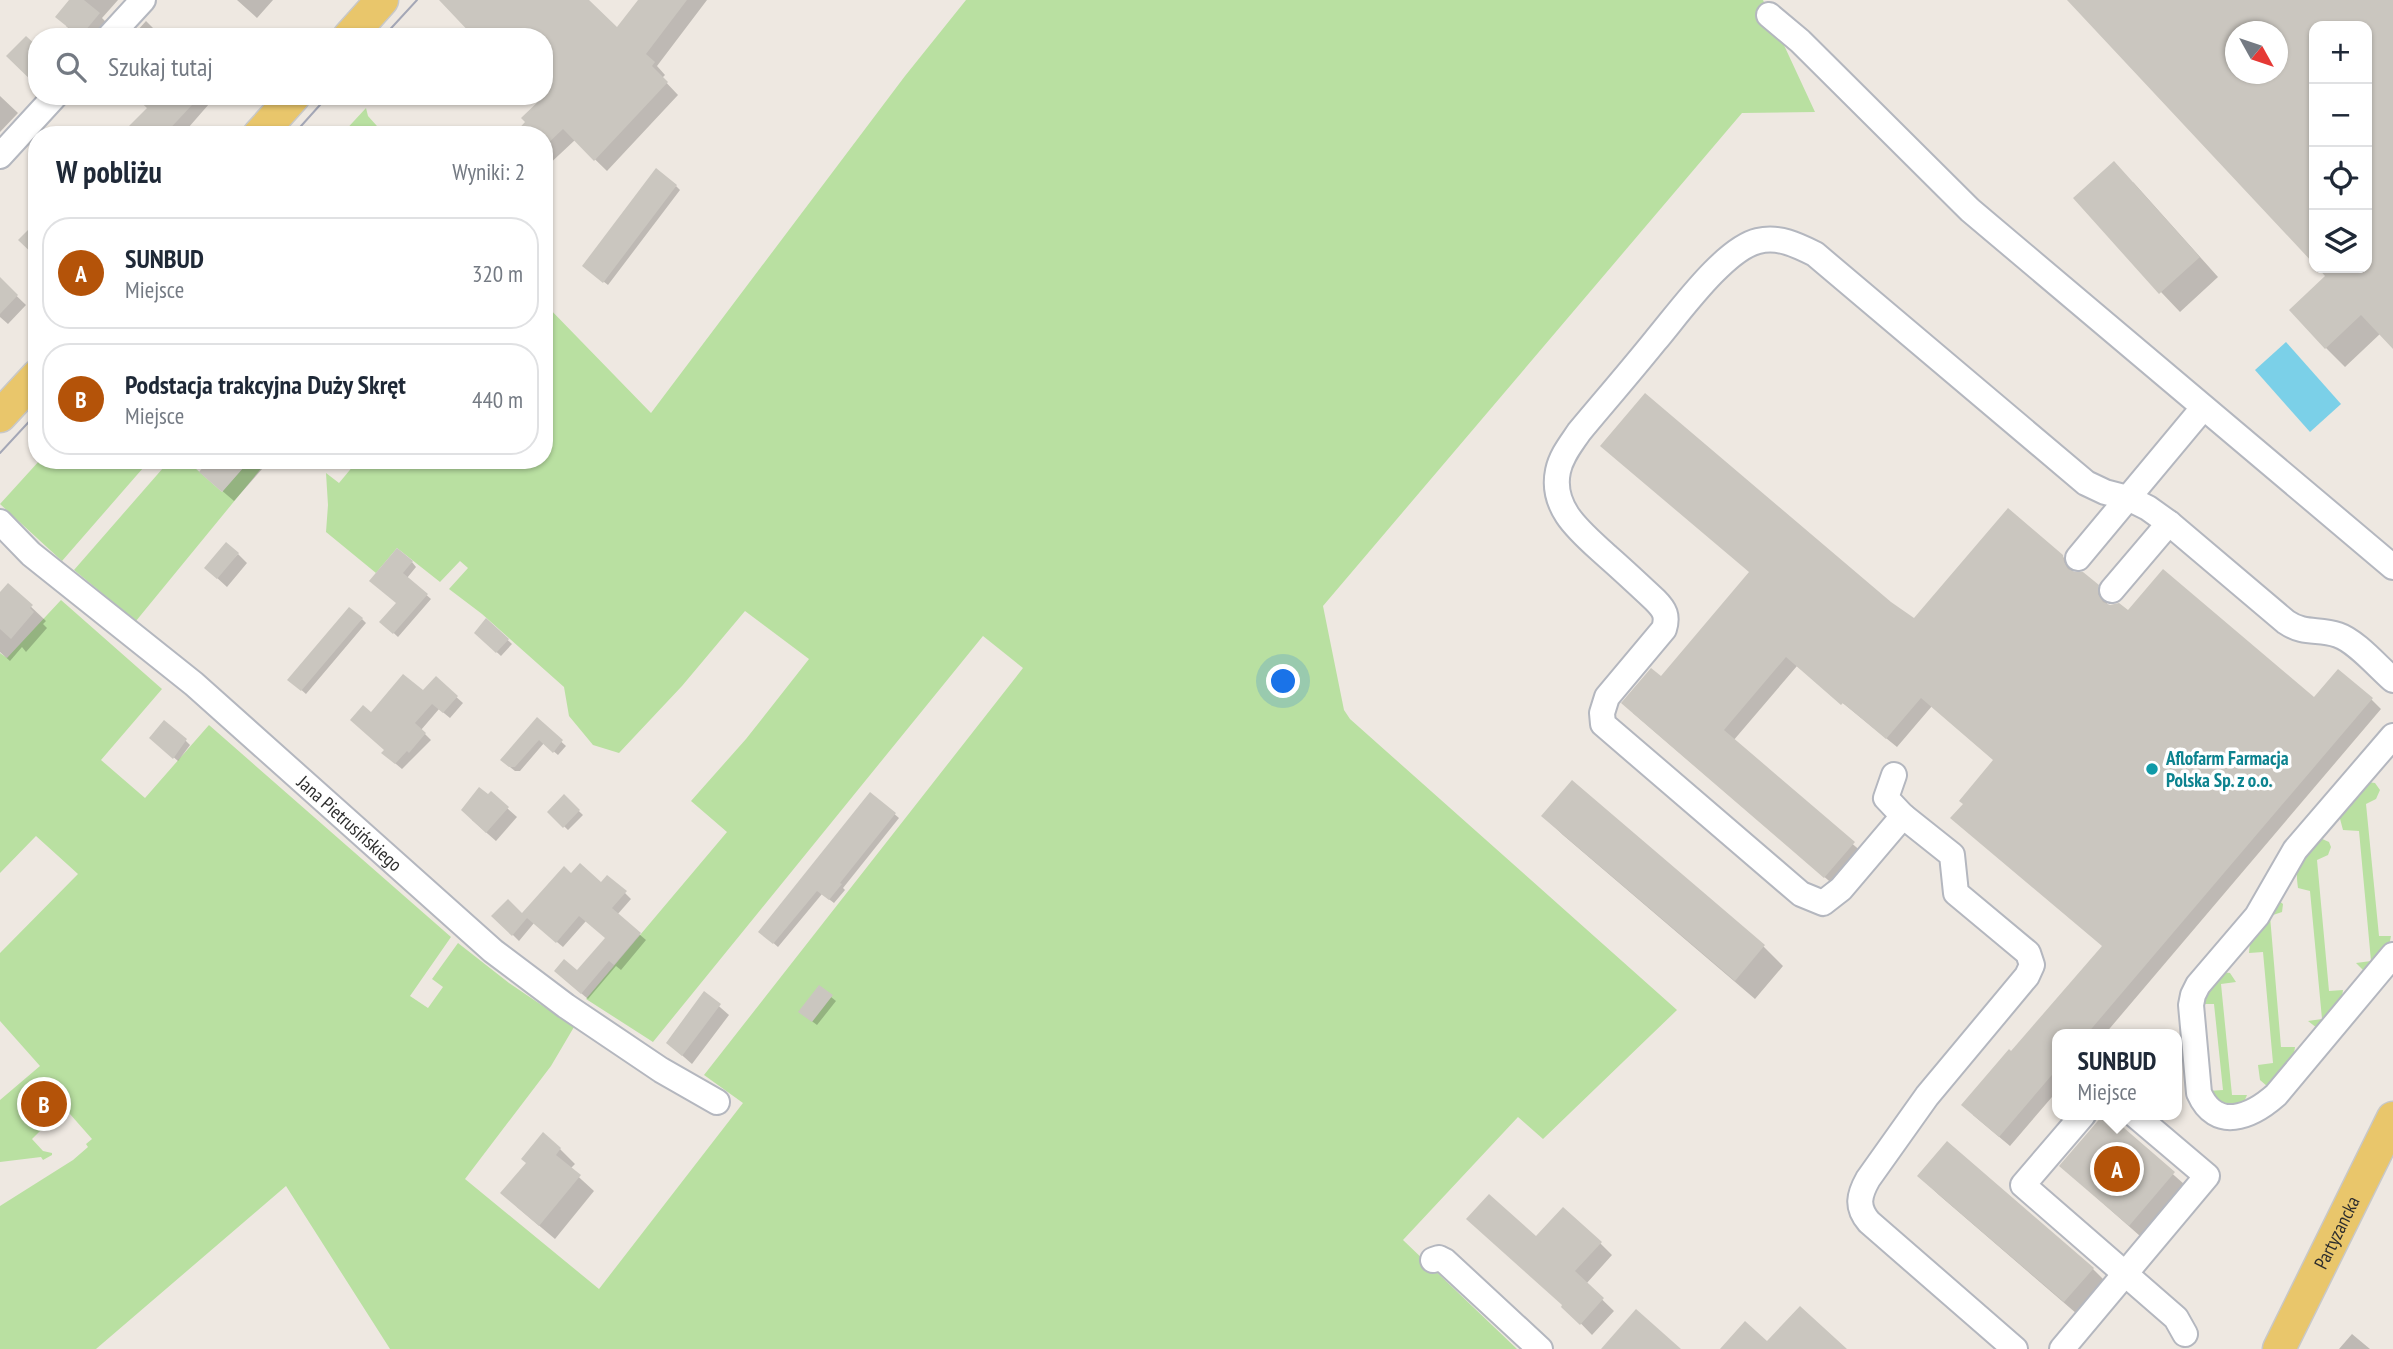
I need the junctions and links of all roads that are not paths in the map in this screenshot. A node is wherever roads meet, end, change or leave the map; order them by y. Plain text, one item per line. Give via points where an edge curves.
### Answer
1 (143, 0) edge
2 (382, 0) edge
3 (1769, 15) dead end
4 (117, 28) edge
5 (357, 28) edge
6 (46, 105) edge
7 (286, 105) edge
8 (267, 126) edge
9 (0, 156) edge
10 (28, 386) edge
11 (2203, 408) junction
12 (0, 416) edge
13 (2128, 498) junction
14 (0, 522) edge
15 (2169, 523) junction
16 (2078, 558) dead end
17 (2393, 567) edge
18 (2112, 590) dead end
19 (2393, 680) edge
20 (2393, 736) edge
21 (1894, 775) dead end
22 (1903, 816) junction
23 (2393, 956) edge
24 (717, 1102) dead end
25 (2393, 1118) edge
26 (2079, 1120) edge
27 (2141, 1120) edge
28 (1433, 1260) dead end
29 (2125, 1274) junction
30 (2185, 1334) dead end
31 (1540, 1349) edge
32 (2015, 1349) edge
33 (2062, 1349) edge
34 (2279, 1349) edge

1 - 4 street
2 - 5 main road
3 - 11 street via 1970,210
6 - 9 street
7 - 8 main road
10 - 12 main road
11 - 13 street
11 - 17 street
13 - 15 street
13 - 16 street
13 - 22 street via 2086,483 1831,266 1778,240 1744,246 1728,258 1579,432 1558,471 1564,510 1575,527 1656,600 1667,620 1607,697 1604,723 1801,894 1823,903
14 - 24 street, Jana Pietrusińskiego via 31,554 194,684 502,958 661,1070
15 - 18 street
15 - 19 street via 2296,629 2346,638
20 - 23 street via 2295,850 2257,916 2198,985 2191,1005 2204,1103 2212,1112 2232,1117 2265,1104
21 - 22 street via 1886,798
22 - 32 street via 1952,855 1956,893 2028,953 2032,965 1868,1178 1861,1191 1861,1213
25 - 34 main road, Partyzancka
26 - 29 street via 2023,1185
27 - 29 street via 2207,1176
28 - 31 street via 1445,1261
29 - 30 street via 2176,1318
29 - 33 street

